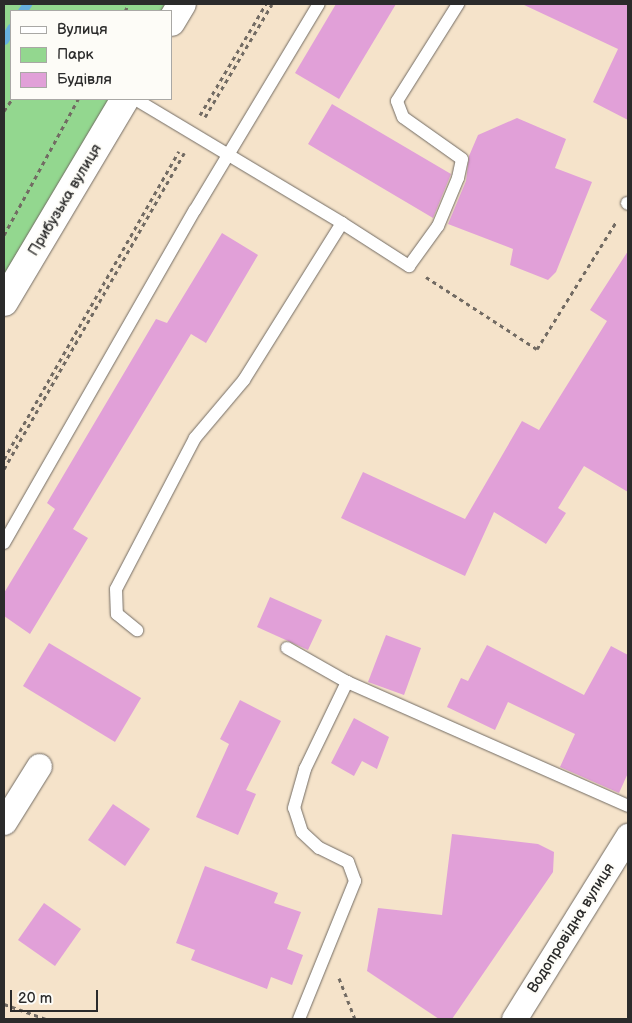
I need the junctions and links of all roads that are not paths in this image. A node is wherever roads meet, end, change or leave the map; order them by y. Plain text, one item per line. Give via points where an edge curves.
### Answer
1 (182, 4) edge
2 (319, 4) edge
3 (458, 4) edge
4 (172, 20) edge
5 (124, 100) edge
6 (137, 100) edge
7 (228, 156) junction
8 (342, 223) junction
9 (4, 302) edge
10 (4, 543) edge
11 (137, 630) dead end
12 (288, 648) dead end
13 (347, 682) junction
14 (39, 766) dead end
15 (628, 806) edge
16 (4, 822) edge
17 (628, 836) edge
18 (299, 1019) edge
19 (514, 1019) edge

1 - 4 street
2 - 7 lane
3 - 8 lane via 397,101 404,117 462,160 438,226 409,266
5 - 9 street, Прибузька вулиця
6 - 7 lane
7 - 8 lane
7 - 10 lane
8 - 11 lane via 244,380 196,438 116,588 117,614
12 - 13 lane
13 - 15 lane
13 - 18 lane via 305,769 294,808 302,832 319,848 348,862 355,881
14 - 16 street
17 - 19 street, Водопровідна вулиця

